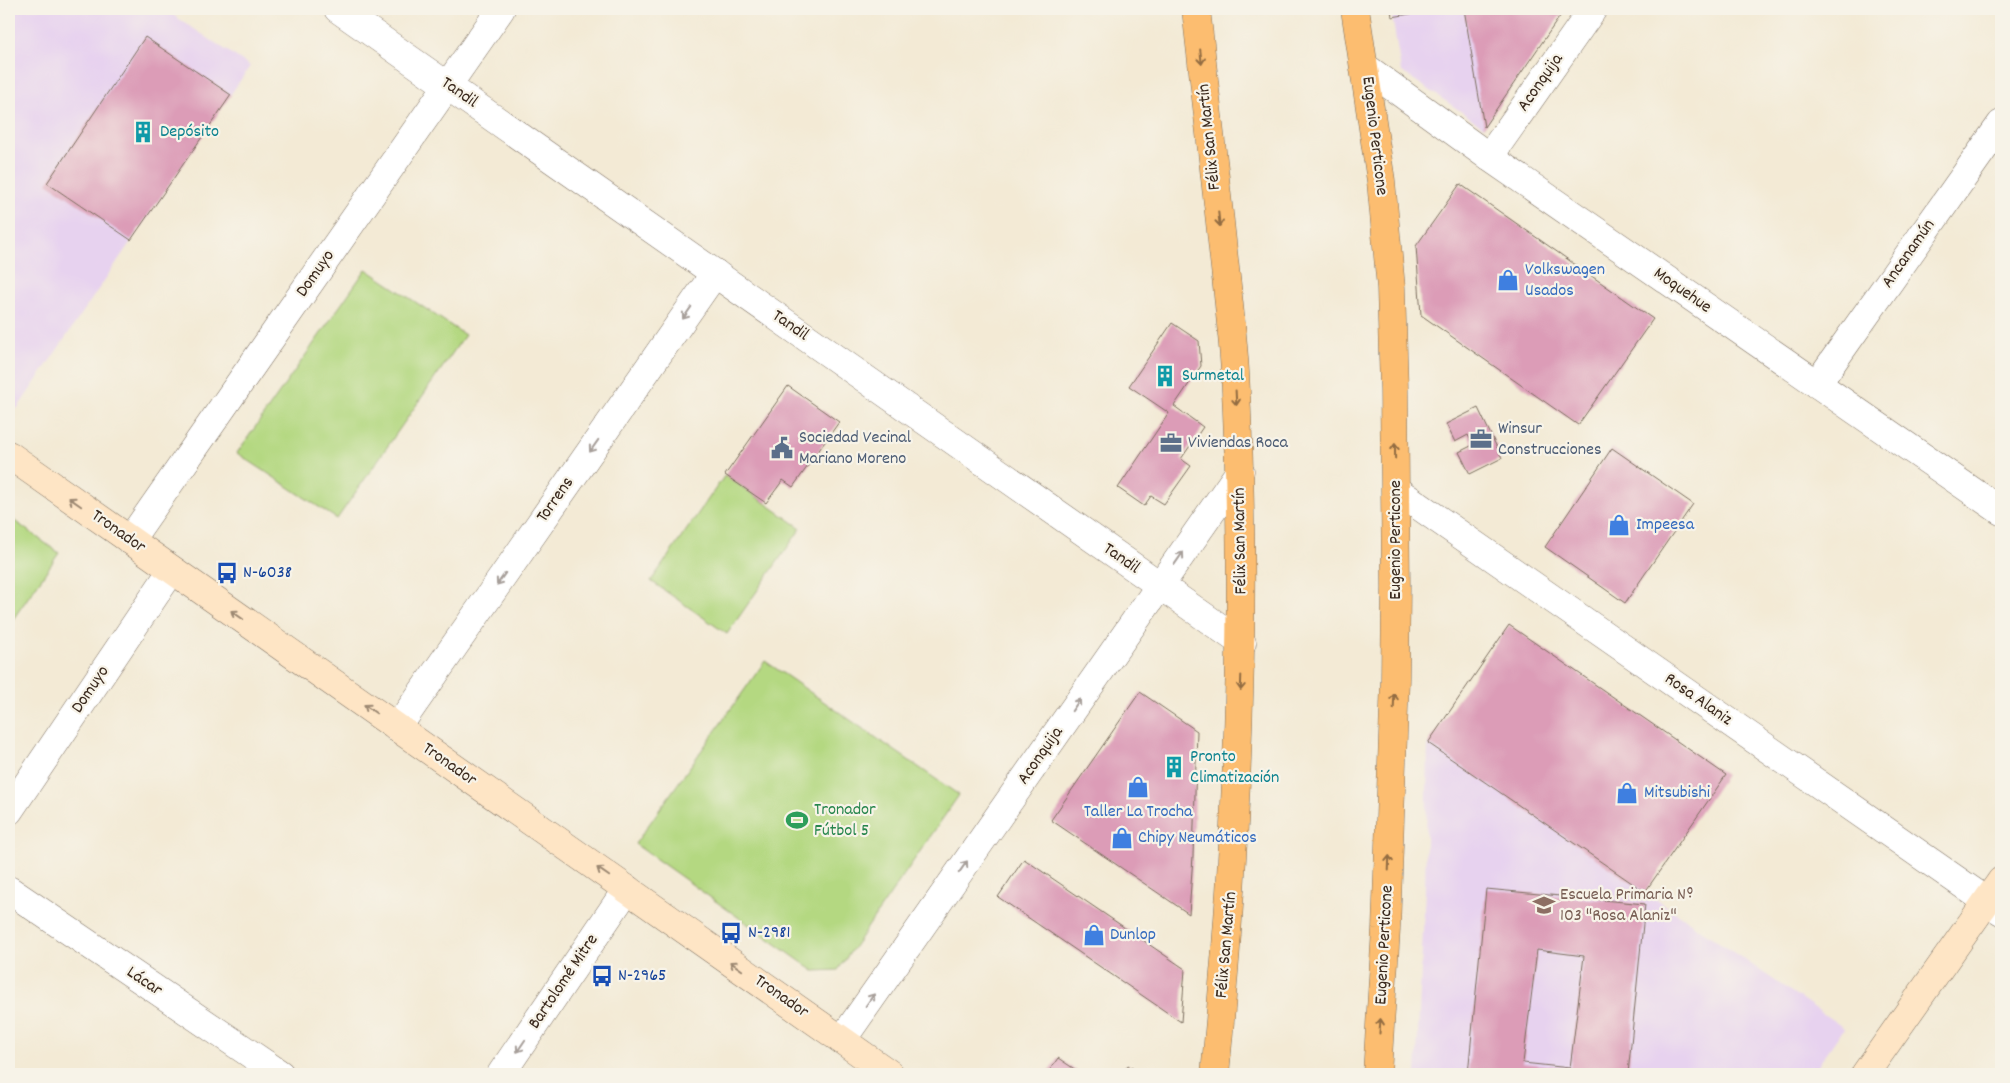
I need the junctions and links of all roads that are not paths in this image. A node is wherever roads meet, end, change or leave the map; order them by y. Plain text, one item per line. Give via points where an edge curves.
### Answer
1 (338, 9) edge
2 (502, 9) edge
3 (1196, 9) edge
4 (1355, 9) edge
5 (1593, 9) edge
6 (1365, 67) junction
7 (448, 86) junction
8 (2001, 124) edge
9 (1489, 157) junction
10 (715, 273) junction
11 (1817, 384) junction
12 (9, 455) edge
13 (1240, 471) junction
14 (1396, 490) junction
15 (2001, 512) edge
16 (130, 540) junction
17 (172, 570) junction
18 (1160, 586) junction
19 (1242, 643) junction
20 (397, 728) junction
21 (9, 811) edge
22 (627, 889) junction
23 (9, 890) edge
24 (1997, 898) edge
25 (842, 1040) junction
26 (280, 1074) edge
27 (501, 1074) edge
28 (890, 1074) edge
29 (1215, 1074) edge
30 (1377, 1074) edge
31 (1865, 1074) edge

1 - 7 street, Tandil
2 - 7 street, Domuyo
3 -> 13 highway, Félix San Martín via 1230,319
4 - 6 highway, Eugenio Perticone
5 - 9 street, Aconquija
6 - 9 street, Moquehue
14 -> 6 highway, Eugenio Perticone via 1391,288 1381,181
7 - 10 street, Tandil
7 - 16 street, Domuyo
8 - 11 street, Ancanamún
9 - 11 street, Moquehue
10 - 18 street, Tandil
10 -> 20 street, Torrens
11 - 15 street, Moquehue
16 -> 12 main road, Tronador
18 -> 13 street, Aconquija
13 - 19 highway, Félix San Martín
14 - 24 street, Rosa Alaniz
30 -> 14 highway, Eugenio Perticone via 1392,783
16 - 17 main road, Tronador
20 -> 17 main road, Tronador
17 - 21 street, Domuyo
18 - 19 street, Tandil
25 -> 18 street, Aconquija
19 -> 29 highway, Félix San Martín via 1230,914
22 -> 20 main road, Tronador
25 -> 22 main road, Tronador
22 -> 27 street, Bartolomé Mitre
23 - 26 street, Lácar
24 - 31 main road
25 - 28 main road, Tronador

